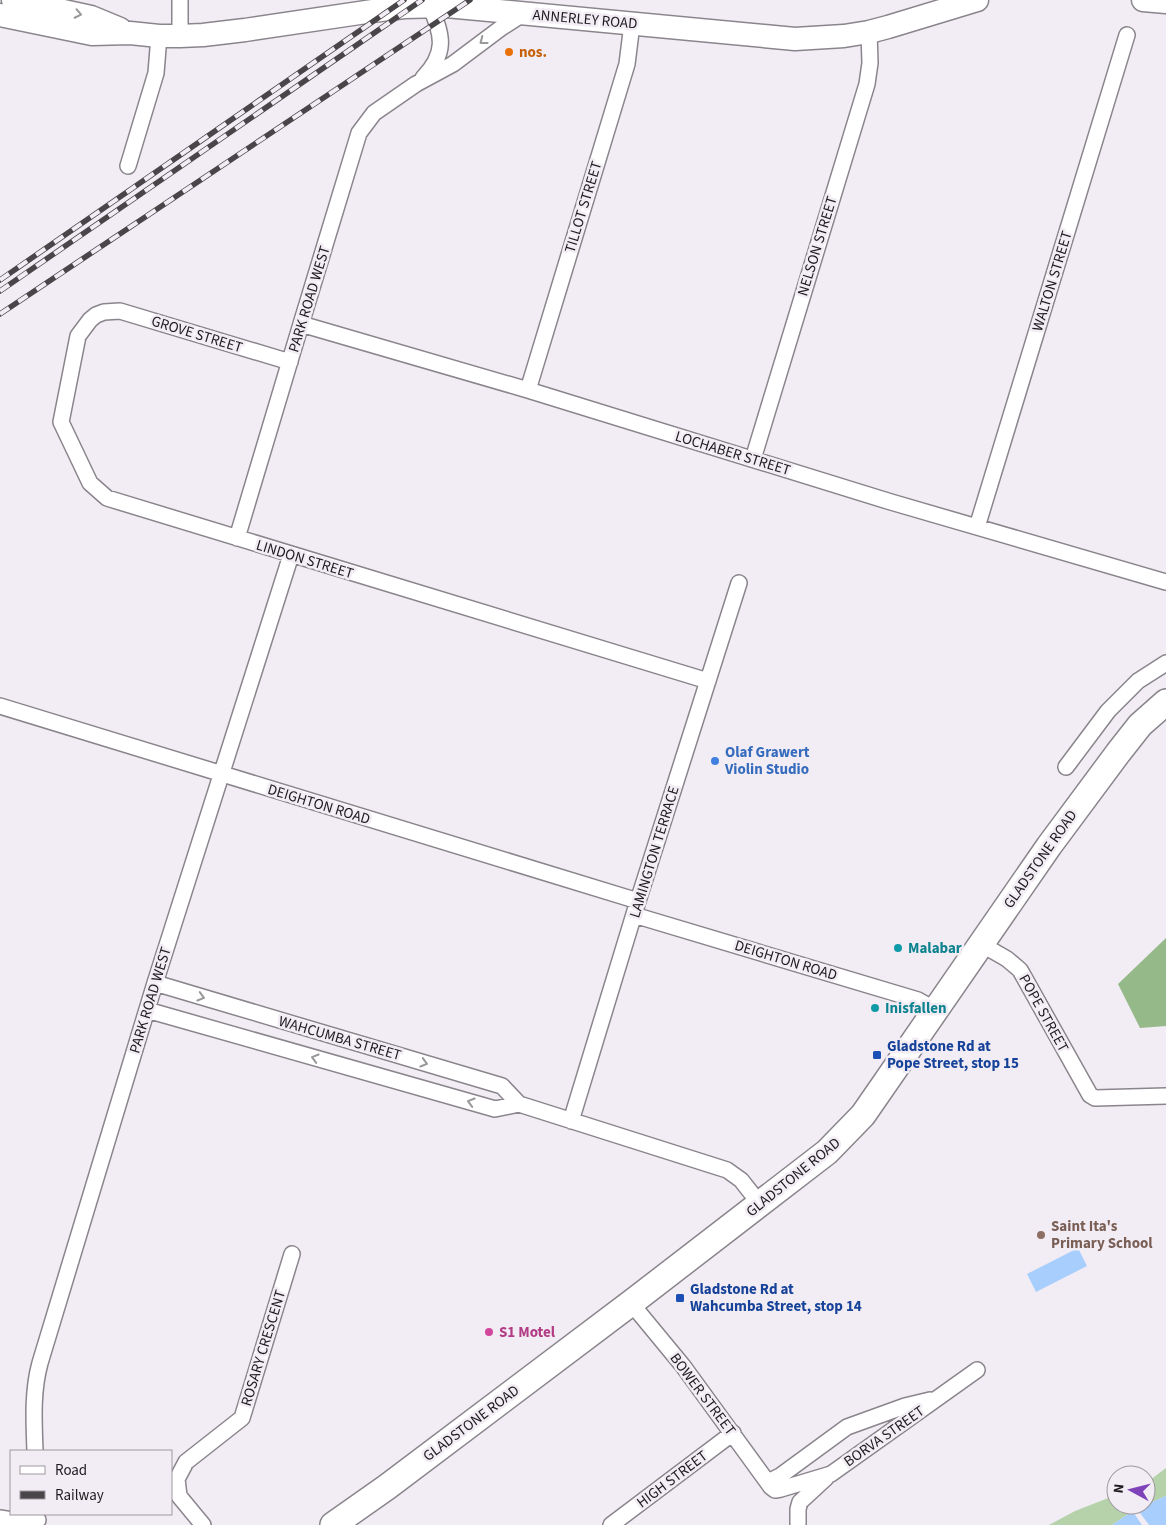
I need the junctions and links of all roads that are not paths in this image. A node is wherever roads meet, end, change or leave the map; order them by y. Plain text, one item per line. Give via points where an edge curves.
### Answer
1 (13, 0) edge
2 (180, 0) edge
3 (325, 0) edge
4 (976, 0) edge
5 (1144, 0) edge
6 (1166, 2) edge
7 (379, 5) edge
8 (430, 6) junction
9 (523, 14) junction
10 (0, 15) edge
11 (23, 20) junction
12 (307, 20) junction
13 (632, 24) junction
14 (0, 31) edge
15 (869, 32) junction
16 (130, 33) junction
17 (1126, 35) dead end
18 (170, 36) junction
19 (416, 84) junction
20 (128, 166) dead end
21 (104, 312) joint
22 (300, 324) junction
23 (290, 362) junction
24 (528, 390) junction
25 (753, 459) junction
26 (977, 527) junction
27 (238, 538) junction
28 (291, 554) junction
29 (1166, 582) edge
30 (739, 583) dead end
31 (1166, 663) edge
32 (708, 681) junction
33 (1166, 702) edge
34 (0, 706) edge
35 (1066, 767) dead end
36 (220, 774) junction
37 (636, 908) junction
38 (981, 944) junction
39 (155, 983) junction
40 (147, 1010) junction
41 (936, 1010) junction
42 (1166, 1096) edge
43 (518, 1104) junction
44 (571, 1121) junction
45 (760, 1204) junction
46 (292, 1254) dead end
47 (631, 1303) junction
48 (977, 1370) dead end
49 (937, 1398) junction
50 (733, 1433) junction
51 (36, 1450) edge
52 (831, 1474) junction
53 (770, 1484) junction
54 (0, 1518) edge
55 (38, 1520) edge
56 (203, 1525) edge
57 (333, 1525) edge
58 (611, 1525) edge
59 (798, 1525) edge

1 -> 16 main road, ANNERLEY ROAD via 91,17
2 - 18 street
3 - 12 main road
4 - 15 main road, ANNERLEY ROAD
5 - 6 main road
7 - 8 main road, ANNERLEY ROAD
7 - 12 main road, ANNERLEY ROAD
8 - 9 main road, ANNERLEY ROAD
8 - 19 street, PARK ROAD WEST via 439,29 440,49 432,68
9 - 13 main road, ANNERLEY ROAD
9 -> 19 street, PARK ROAD WEST via 453,64
10 - 11 main road, ANNERLEY ROAD
11 - 14 main road
11 - 16 main road, ANNERLEY ROAD via 92,34
12 - 18 main road, ANNERLEY ROAD via 203,35
13 - 15 main road, ANNERLEY ROAD via 795,39
13 - 24 street, TILLOT STREET via 627,64
15 - 25 street, NELSON STREET via 867,84
16 - 18 main road, ANNERLEY ROAD
17 - 26 street, WALTON STREET
18 - 20 street
19 - 22 street, PARK ROAD WEST via 374,113 359,133
21 - 23 street, GROVE STREET via 120,311
21 - 27 street, LINDON STREET via 90,320 78,336 61,422 90,483 107,498
22 - 23 street, PARK ROAD WEST
22 - 24 street, LOCHABER STREET
23 - 27 street, PARK ROAD WEST
24 - 25 street, LOCHABER STREET
25 - 26 street, LOCHABER STREET
26 - 29 street, LOCHABER STREET
27 - 28 street, LINDON STREET
28 - 32 street, LINDON STREET
28 - 36 street, PARK ROAD WEST
30 - 32 street, LAMINGTON TERRACE
31 - 35 street via 1138,681 1108,711
32 - 37 street, LAMINGTON TERRACE
33 - 38 main road, GLADSTONE ROAD via 1140,725 1118,752
34 - 36 street, DEIGHTON ROAD
36 - 37 street, DEIGHTON ROAD
36 - 39 street, PARK ROAD WEST
37 - 41 street, DEIGHTON ROAD via 918,1000
37 - 44 street, LAMINGTON TERRACE
38 - 41 main road, GLADSTONE ROAD
38 - 42 street, POPE STREET via 1020,970 1091,1096
39 - 40 street, PARK ROAD WEST
39 -> 43 street, WAHCUMBA STREET via 502,1086
43 -> 40 street, WAHCUMBA STREET via 495,1109
40 - 51 street, PARK ROAD WEST via 38,1369 34,1400
41 - 45 main road, GLADSTONE ROAD via 863,1116 827,1152
43 - 44 street, WAHCUMBA STREET
44 - 45 street, WAHCUMBA STREET via 727,1170 741,1180
45 - 47 main road, GLADSTONE ROAD
46 - 56 street, ROSARY CRESCENT via 242,1418 186,1462 177,1479 179,1496
47 - 50 street, BOWER STREET
47 - 57 main road, GLADSTONE ROAD
48 - 49 street, BORVA STREET
49 - 52 street, BORVA STREET
49 - 53 street, BORVA STREET via 849,1426
50 - 53 street, BOWER STREET
50 - 58 street, HIGH STREET
52 - 53 street, BORVA STREET via 779,1490
52 - 59 street, BORVA STREET via 799,1504
54 - 55 street

